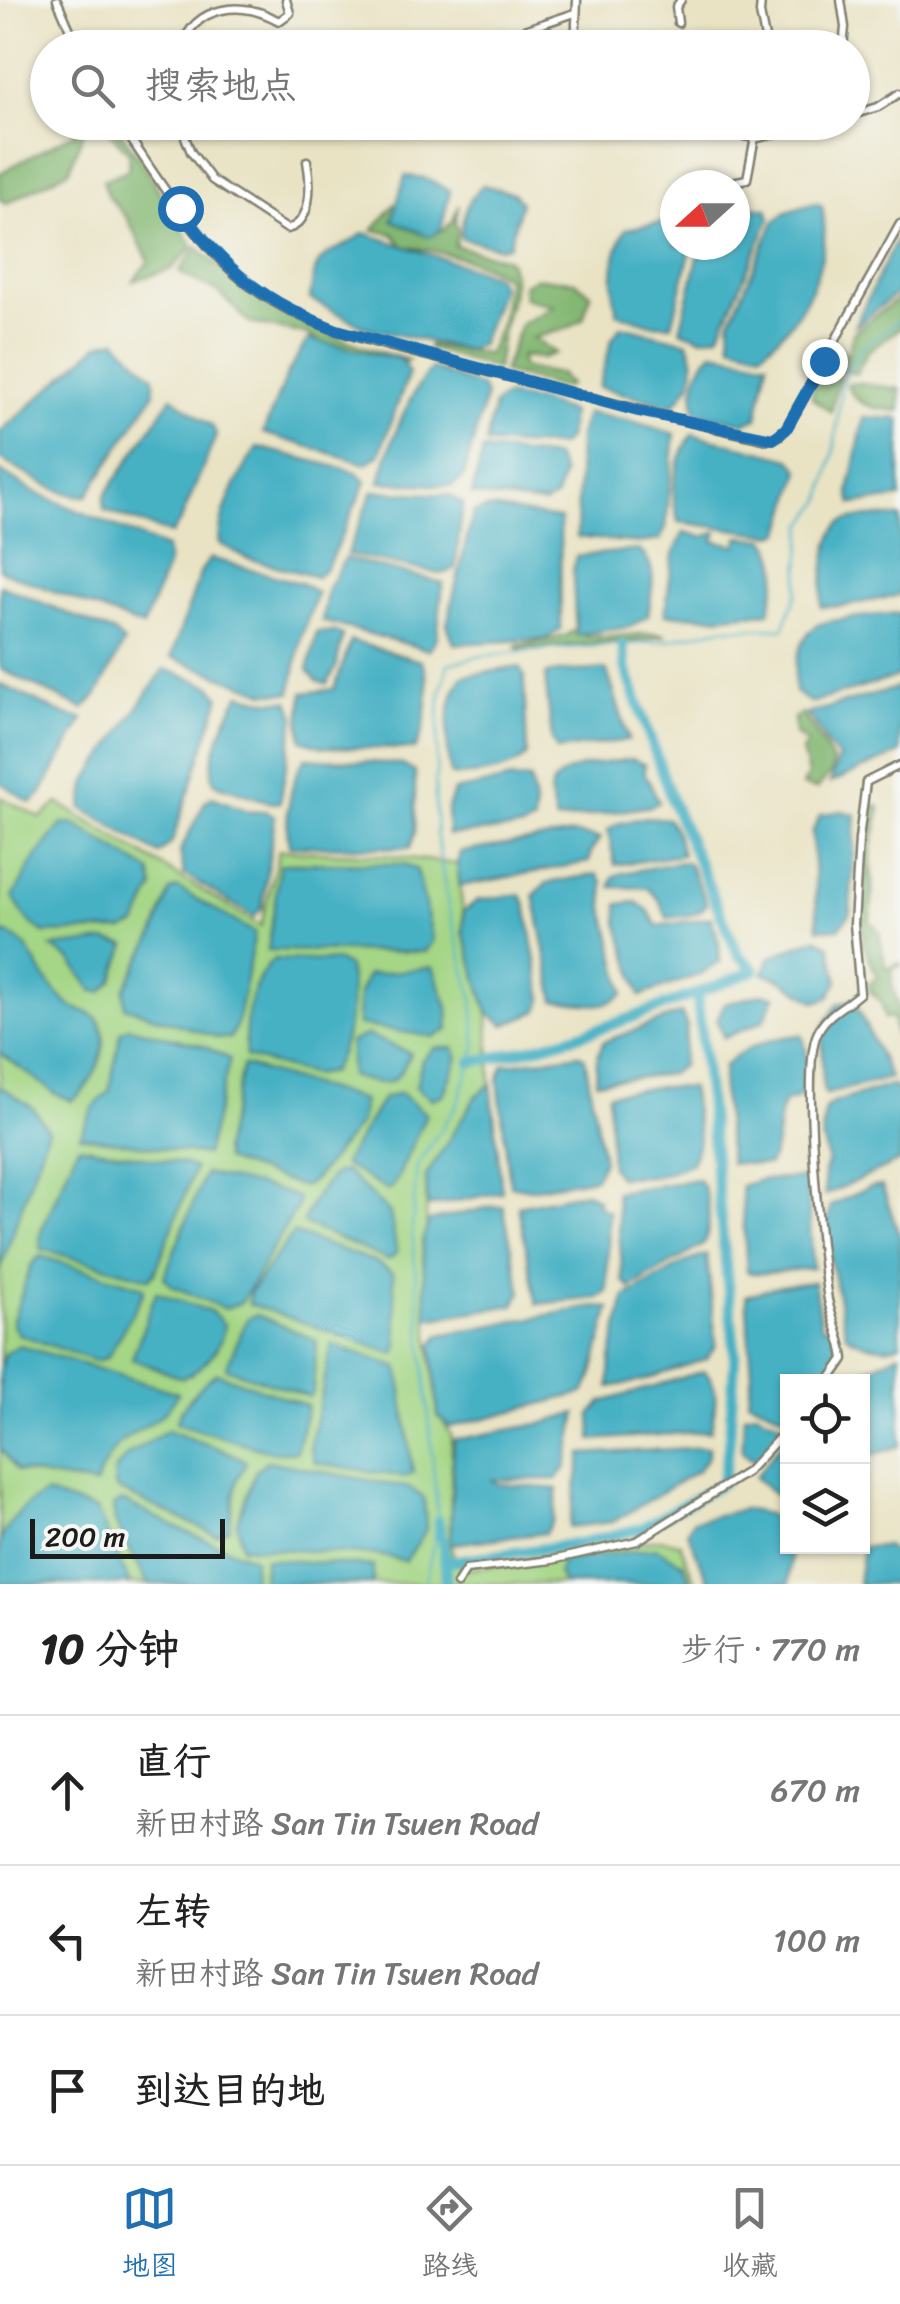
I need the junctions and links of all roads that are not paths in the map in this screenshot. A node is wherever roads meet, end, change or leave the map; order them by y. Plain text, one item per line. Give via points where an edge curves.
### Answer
1 (57, 0) edge
2 (286, 0) edge
3 (577, 0) edge
4 (680, 0) edge
5 (761, 0) edge
6 (841, 0) edge
7 (575, 14) junction
8 (678, 23) dead end
9 (70, 30) edge
10 (189, 30) edge
11 (525, 30) edge
12 (575, 30) edge
13 (763, 30) edge
14 (845, 30) edge
15 (900, 93) edge
16 (870, 109) edge
17 (132, 140) edge
18 (186, 140) edge
19 (755, 140) edge
20 (306, 161) dead end
21 (750, 170) edge
22 (900, 224) edge
23 (900, 766) edge
24 (834, 1374) edge
25 (780, 1437) edge
26 (457, 1584) edge

1 - 9 street
2 - 10 street via 290,13 279,20 220,7
3 - 7 street
4 - 8 street
5 - 13 street
6 - 14 street
7 - 11 street
7 - 12 street
15 - 16 street
17 - 22 street via 202,239 236,274 290,312 468,366 767,440 786,429
18 - 20 street via 212,180 287,229 302,219 311,184
19 - 21 street
23 - 24 street via 866,782 854,924 860,993 825,1019 812,1059 823,1263 844,1359
25 - 26 street via 747,1472 637,1541 466,1570

